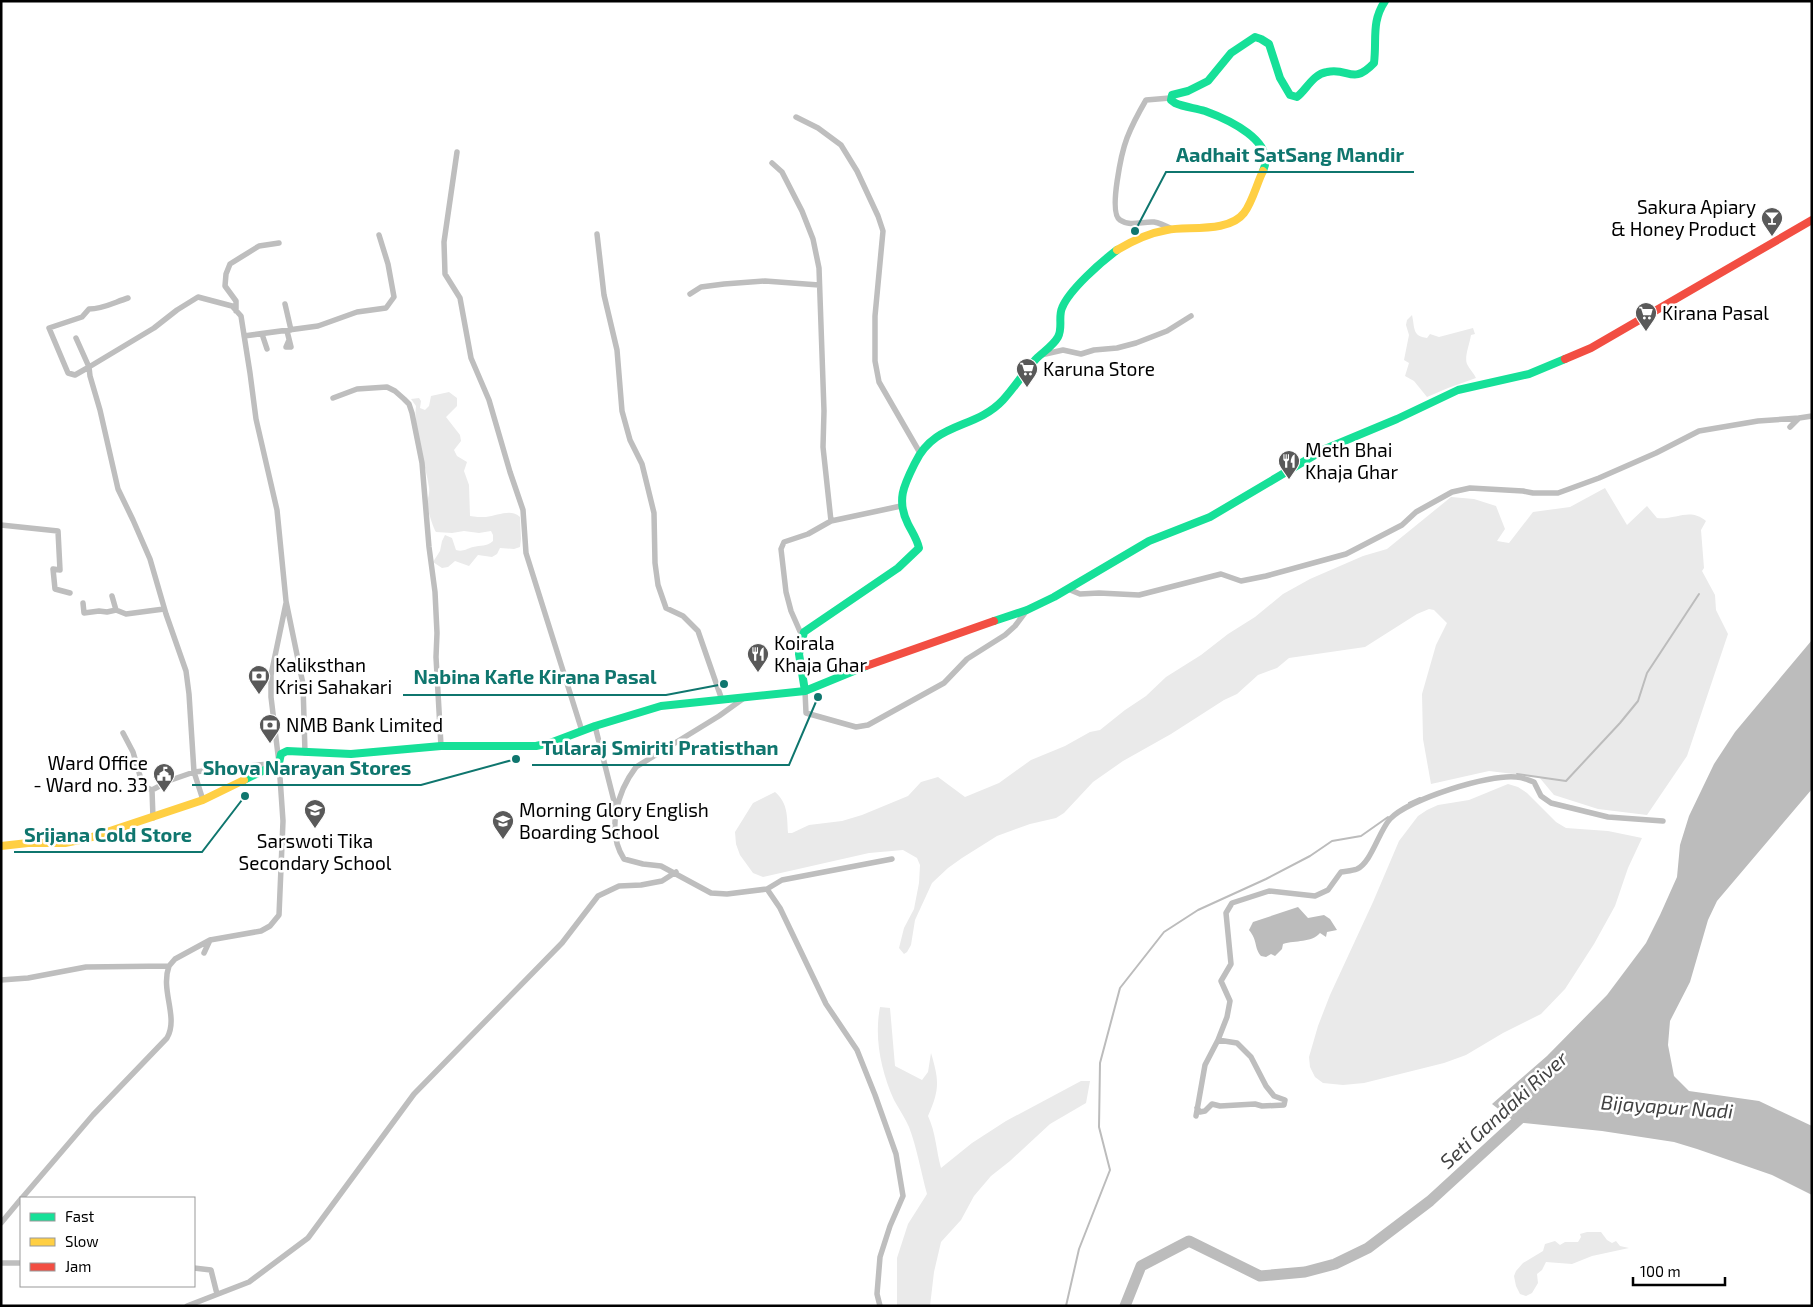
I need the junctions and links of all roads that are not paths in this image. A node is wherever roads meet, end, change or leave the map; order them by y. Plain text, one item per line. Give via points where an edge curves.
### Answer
1 (1385, 1) edge
2 (1170, 98) junction
3 (796, 117) dead end
4 (457, 152) dead end
5 (772, 163) dead end
6 (1812, 220) edge
7 (1172, 229) junction
8 (597, 234) dead end
9 (379, 235) dead end
10 (279, 243) dead end
11 (819, 285) junction
12 (690, 294) dead end
13 (128, 298) dead end
14 (285, 304) dead end
15 (236, 311) junction
16 (1191, 316) dead end
17 (289, 331) junction
18 (262, 334) junction
19 (244, 336) junction
20 (76, 338) dead end
21 (289, 340) dead end
22 (266, 349) dead end
23 (1039, 356) junction
24 (89, 367) junction
25 (333, 398) dead end
26 (1812, 416) edge
27 (1799, 418) junction
28 (1790, 427) dead end
29 (920, 453) junction
30 (901, 506) junction
31 (831, 521) junction
32 (1, 525) edge
33 (1068, 589) junction
34 (70, 593) dead end
35 (112, 596) dead end
36 (286, 601) junction
37 (83, 603) dead end
38 (164, 609) junction
39 (116, 610) junction
40 (1027, 610) junction
41 (802, 636) junction
42 (805, 691) junction
43 (744, 698) junction
44 (722, 700) junction
45 (595, 726) junction
46 (582, 731) junction
47 (123, 733) dead end
48 (441, 746) junction
49 (305, 753) junction
50 (279, 762) junction
51 (194, 772) junction
52 (152, 790) junction
53 (202, 800) junction
54 (616, 808) junction
55 (153, 818) junction
56 (1663, 821) dead end
57 (1, 846) edge
58 (892, 859) dead end
59 (676, 872) junction
60 (767, 889) junction
61 (210, 940) junction
62 (204, 953) dead end
63 (169, 966) junction
64 (1, 980) edge
65 (1218, 1040) junction
66 (1197, 1108) junction
67 (1196, 1116) dead end
68 (22, 1197) edge
69 (20, 1199) edge
70 (1, 1223) edge
71 (1, 1263) edge
72 (20, 1263) edge
73 (195, 1268) edge
74 (216, 1294) junction
75 (187, 1306) edge
76 (880, 1306) edge

1 - 2 main road via 1378,10 1374,31 1374,63 1365,74 1358,76 1327,71 1318,75 1297,97 1290,95 1269,43 1255,37 1231,53 1208,81 1188,91 1175,93
2 - 7 street via 1146,100 1139,112 1126,139 1114,209 1121,221 1137,224 1154,222
2 - 7 main road via 1178,105 1203,110 1234,125 1256,140 1266,156 1266,164 1240,219 1203,228
3 - 29 street via 841,145 878,216 883,231 875,316 875,361 879,382
4 - 46 street via 444,242 445,274 460,298 471,358 489,400 523,510 526,553
5 - 11 street via 782,172 813,239
6 - 33 main road via 1591,348 1529,374 1458,390 1332,446 1210,517 1149,541
7 - 23 main road via 1129,244 1097,266 1061,309 1058,339
8 - 44 street via 604,295 617,350 622,411 630,440 642,464 654,513 654,562 658,585 666,608 683,616 698,631
9 - 17 street via 394,297 391,303 386,308 357,312 318,326
10 - 15 street via 259,246 230,264 225,286 236,301
11 - 12 street via 741,282 701,286
11 - 31 street via 823,447
13 - 24 street via 100,309 89,309 82,317 49,328 68,373 75,376
14 - 17 street
15 - 19 street via 241,316
15 - 24 street via 232,306 198,297
16 - 23 street via 1136,344 1081,354 1063,350
17 - 18 street
17 - 21 street
18 - 19 street
18 - 22 street
19 - 36 street via 256,419 278,510
20 - 24 street
23 - 29 main road via 996,407 934,436
24 - 38 street via 118,489 150,559
25 - 48 street via 357,389 387,387 404,399 412,412 422,463 435,592
26 - 27 street
27 - 28 street
27 - 33 street via 1699,431 1632,464 1558,493 1470,488 1452,492 1416,512 1402,525 1346,554 1266,576 1241,581 1222,574 1215,575 1139,595 1080,594
29 - 30 main road via 909,474
30 - 31 street
30 - 41 main road via 918,544 916,552 898,568 806,629
31 - 41 street via 784,542 781,548 786,592
32 - 34 street via 58,531 60,570 53,570 55,589
33 - 40 main road
35 - 39 street
36 - 49 street via 303,684
36 - 50 street via 270,675
37 - 39 street via 84,613
38 - 39 street via 126,614
38 - 51 street via 186,671
40 - 42 main road via 850,671
40 - 42 street via 1005,635 967,660 944,683 868,725 856,727 806,713
41 - 42 main road via 799,660
42 - 43 main road
43 - 44 main road
43 - 54 street via 636,767 627,779
44 - 45 main road via 661,706
45 - 46 main road
45 - 54 street
46 - 48 main road via 536,746
47 - 52 street via 133,752 143,786
48 - 49 main road via 352,754
49 - 50 main road via 284,752
50 - 51 street
50 - 53 main road
50 - 61 street via 282,820 279,915 270,926 260,931
51 - 52 street
51 - 53 street
52 - 55 street
53 - 55 main road
54 - 59 street via 616,839 624,859
55 - 57 main road via 78,841
56 - 65 street via 1608,817 1551,803 1541,796 1534,782 1516,776 1493,778 1436,793 1409,806 1390,819 1358,869 1342,872 1328,890 1316,896 1269,891 1232,903 1226,913 1231,964 1221,981 1230,1001
58 - 60 street via 782,880
59 - 60 street via 711,893
59 - 74 street via 662,881 619,886 598,896 562,943 414,1094 308,1238 249,1282
60 - 76 street via 780,908 826,1004 857,1050 896,1154 903,1196 880,1257 877,1294
61 - 62 street
61 - 63 street via 175,959
63 - 64 street via 86,967
63 - 68 street via 166,984 171,1032
65 - 66 street via 1205,1065
65 - 66 street via 1237,1043 1251,1057 1274,1096 1285,1100 1284,1105 1212,1104 1200,1112
66 - 67 street
69 - 70 street
71 - 72 street
73 - 74 street via 210,1270
74 - 75 street

